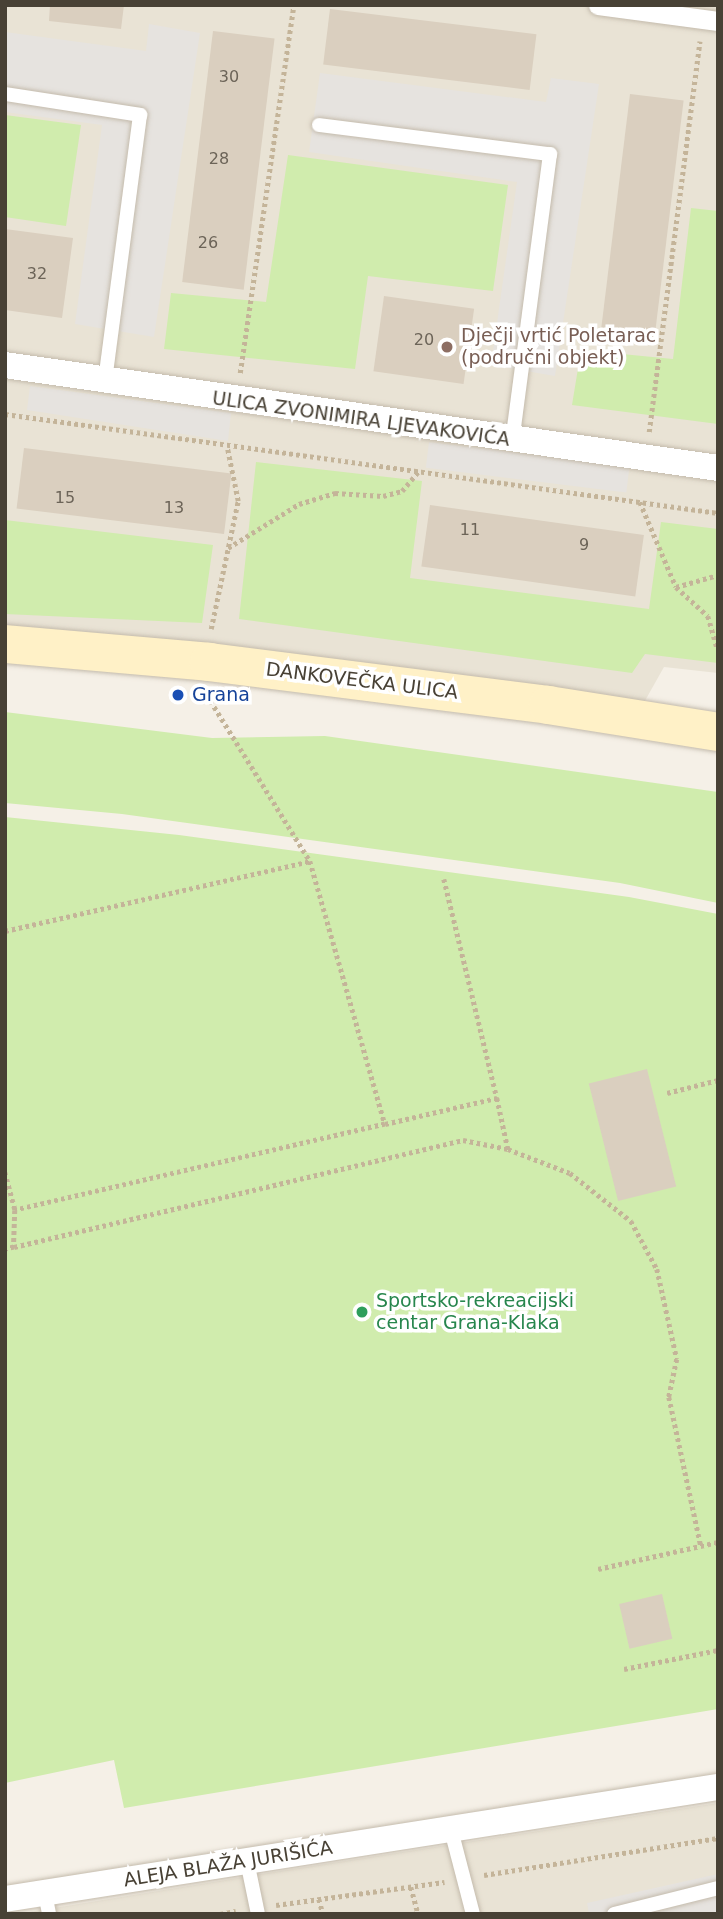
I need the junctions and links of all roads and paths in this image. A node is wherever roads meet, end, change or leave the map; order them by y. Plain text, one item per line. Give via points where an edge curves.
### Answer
1 (294, 5) edge
2 (598, 5) edge
3 (710, 20) edge
4 (5, 94) edge
5 (319, 125) dead end
6 (5, 365) edge
7 (105, 380) junction
8 (239, 381) dead end
9 (5, 414) edge
10 (648, 440) dead end
11 (512, 441) junction
12 (227, 446) junction
13 (718, 468) edge
14 (419, 471) junction
15 (639, 501) junction
16 (718, 513) edge
17 (228, 548) junction
18 (718, 575) edge
19 (676, 587) junction
20 (210, 640) dead end
21 (5, 645) edge
22 (718, 650) edge
23 (208, 687) dead end
24 (718, 732) edge
25 (310, 861) junction
26 (444, 879) dead end
27 (5, 931) edge
28 (718, 1080) edge
29 (667, 1093) dead end
30 (497, 1098) junction
31 (385, 1124) junction
32 (508, 1149) junction
33 (5, 1172) edge
34 (15, 1210) junction
35 (14, 1247) junction
36 (5, 1249) edge
37 (718, 1542) edge
38 (701, 1546) junction
39 (598, 1569) dead end
40 (718, 1650) edge
41 (624, 1669) dead end
42 (718, 1787) edge
43 (450, 1826) junction
44 (247, 1861) junction
45 (411, 1887) dead end
46 (718, 1888) edge
47 (5, 1899) edge
48 (320, 1899) dead end
49 (47, 1903) edge
50 (258, 1914) edge
51 (323, 1914) edge
52 (418, 1914) edge
53 (472, 1914) edge
54 (614, 1914) edge

1 - 8 path
2 - 3 street
3 - 10 path
4 - 7 lane via 140,115
5 - 11 lane via 550,154
6 - 7 street, ULICA ZVONIMIRA LJEVAKOVIĆA
7 - 11 street, ULICA ZVONIMIRA LJEVAKOVIĆA
9 - 12 path
11 - 13 street, ULICA ZVONIMIRA LJEVAKOVIĆA
12 - 14 path
12 - 17 path via 238,501
14 - 15 path
14 - 17 path via 402,491 383,496 335,493 299,505
15 - 16 path
15 - 19 path
17 - 20 path
18 - 19 path
19 - 22 path via 708,616
21 - 24 main road, DANKOVEČKA ULICA via 209,662 548,705
23 - 25 path via 207,695
25 - 27 path
25 - 31 path
26 - 30 path
28 - 29 path
30 - 31 path
30 - 32 path
31 - 34 path
32 - 35 path via 463,1140
32 - 38 path via 570,1173 605,1199 631,1221 657,1269 677,1359 669,1397
33 - 34 path
34 - 35 path
35 - 36 path
37 - 38 path
38 - 39 path
40 - 41 path
42 - 43 street, ALEJA BLAŽA JURIŠIĆA
43 - 44 street, ALEJA BLAŽA JURIŠIĆA
43 - 53 lane
44 - 49 street, ALEJA BLAŽA JURIŠIĆA
44 - 50 lane
45 - 52 path
46 - 54 lane
47 - 49 street, ALEJA BLAŽA JURIŠIĆA
48 - 51 path

